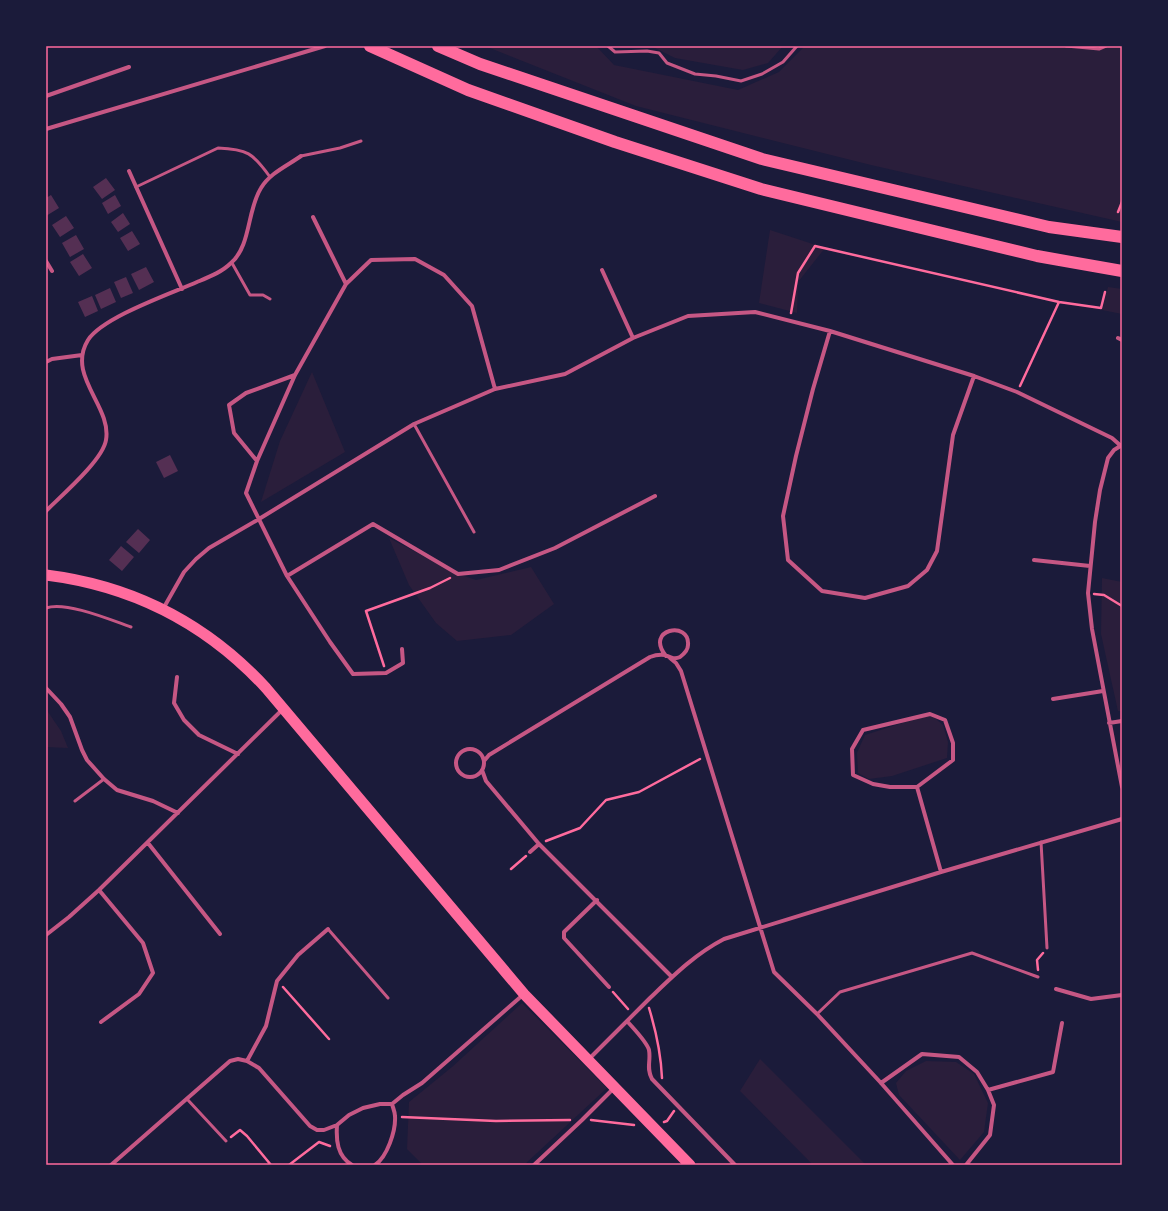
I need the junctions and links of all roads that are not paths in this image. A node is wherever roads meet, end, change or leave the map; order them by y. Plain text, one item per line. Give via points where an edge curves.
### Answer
1 (325, 46) edge
2 (370, 46) edge
3 (438, 46) edge
4 (608, 46) edge
5 (797, 46) edge
6 (1066, 46) edge
7 (1106, 46) edge
8 (129, 67) dead end
9 (46, 96) edge
10 (46, 129) edge
11 (361, 141) dead end
12 (301, 156) joint
13 (129, 171) dead end
14 (270, 177) junction
15 (136, 187) junction
16 (313, 218) dead end
17 (1122, 237) edge
18 (46, 261) edge
19 (232, 263) junction
20 (602, 270) dead end
21 (52, 271) dead end
22 (1122, 271) edge
23 (346, 284) junction
24 (182, 289) junction
25 (270, 299) dead end
26 (830, 331) junction
27 (633, 338) junction
28 (82, 355) junction
29 (46, 362) edge
30 (295, 375) junction
31 (974, 376) junction
32 (495, 389) junction
33 (414, 424) junction
34 (1121, 446) edge
35 (257, 461) junction
36 (655, 496) dead end
37 (46, 511) edge
38 (259, 519) junction
39 (474, 532) dead end
40 (1034, 560) dead end
41 (1090, 566) junction
42 (46, 575) edge
43 (287, 576) junction
44 (46, 608) edge
45 (163, 609) junction
46 (131, 626) dead end
47 (402, 649) dead end
48 (668, 657) junction
49 (177, 677) dead end
50 (46, 688) edge
51 (1103, 691) junction
52 (1053, 699) dead end
53 (283, 708) junction
54 (1122, 721) edge
55 (1109, 723) junction
56 (238, 754) junction
57 (484, 761) junction
58 (482, 770) junction
59 (104, 780) junction
60 (917, 787) junction
61 (1122, 787) edge
62 (75, 801) dead end
63 (178, 813) junction
64 (1122, 819) edge
65 (1041, 842) junction
66 (148, 843) junction
67 (539, 844) junction
68 (530, 852) road end
69 (941, 872) junction
70 (99, 890) junction
71 (597, 900) junction
72 (759, 927) junction
73 (328, 929) joint
74 (46, 934) edge
75 (220, 934) dead end
76 (1047, 948) dead end
77 (672, 977) junction
78 (1038, 977) dead end
79 (608, 987) road end
80 (1056, 989) dead end
81 (524, 994) junction
82 (1122, 995) edge
83 (388, 998) dead end
84 (816, 1014) junction
85 (627, 1021) junction
86 (101, 1022) dead end
87 (1062, 1023) dead end
88 (587, 1060) junction
89 (247, 1061) junction
90 (881, 1083) junction
91 (614, 1088) junction
92 (988, 1090) junction
93 (188, 1100) junction
94 (392, 1104) junction
95 (337, 1125) junction
96 (226, 1141) road end
97 (111, 1165) edge
98 (352, 1165) edge
99 (375, 1165) edge
100 (534, 1165) edge
101 (690, 1165) edge
102 (735, 1165) edge
103 (953, 1165) edge
104 (966, 1165) edge

1 - 10 street
2 - 22 highway via 468,90 615,142 761,189 1037,256
3 - 17 highway via 480,64 762,159 1048,227
4 - 5 lane via 615,52 659,53 667,63 695,74 741,81 762,74 782,62
6 - 7 lane via 1099,49
8 - 9 street
11 - 12 lane
12 - 14 street
13 - 15 street
14 - 15 lane via 258,161 246,152 218,148
14 - 19 street via 254,203 245,238
15 - 24 street
16 - 23 street
18 - 21 street
19 - 24 street via 216,274
19 - 25 lane via 250,295 262,295
20 - 27 street
23 - 30 street
23 - 32 street via 371,260 415,259 444,275 472,306
24 - 28 street via 118,316 88,340
26 - 27 street via 755,312 688,316
26 - 31 street
26 - 31 street via 809,404 783,516 788,560 822,591 865,598 908,586 927,570 937,551 953,435
27 - 32 street via 565,374
28 - 29 street
28 - 37 street via 83,370 89,388 106,423 106,441 96,460
30 - 35 street
30 - 35 street via 246,393 229,405 234,433
31 - 34 street via 1018,392 1112,438
32 - 33 street
33 - 38 street
33 - 39 lane
34 - 41 street via 1108,458 1100,490
35 - 38 street via 246,492
36 - 43 street via 555,548 500,570 458,574 373,524
38 - 43 street
38 - 45 street via 208,548 196,559 184,572
40 - 41 street
41 - 51 street via 1090,617
42 - 45 highway via 124,592
43 - 47 street via 353,674 386,672 403,663
44 - 46 lane via 65,607
45 - 53 highway via 204,633 239,661
48 - 48 street via 685,654 688,643 683,633 669,630 662,636 661,650
48 - 57 street via 650,657 488,755
48 - 72 street via 681,671
49 - 56 street via 174,703 184,720 199,735
50 - 59 street via 70,717 82,750
51 - 52 street
51 - 55 street
53 - 56 street
53 - 81 highway
54 - 55 street
55 - 61 street
56 - 63 street
57 - 58 street
57 - 58 street via 481,754 471,748 462,750 455,762 458,772 467,777 476,776
58 - 67 street via 486,781
59 - 62 lane
59 - 63 street via 117,790 153,801
60 - 60 street via 953,760 953,743 945,720 930,714 863,730 852,749 853,775 873,784
60 - 69 street
63 - 66 street
64 - 65 street
65 - 69 street
65 - 76 lane
66 - 70 street
66 - 75 street
67 - 68 street
67 - 71 street
69 - 72 street
70 - 74 street
70 - 86 street via 142,943 153,973 139,994
71 - 77 street
71 - 79 street via 564,932 564,938
72 - 77 street via 724,938 708,947
72 - 84 street via 774,972
73 - 83 lane
73 - 89 street via 298,955 277,981 266,1026
77 - 85 street
78 - 84 lane via 972,953 840,992
80 - 82 street via 1091,999
81 - 88 highway
81 - 94 street via 422,1083
84 - 90 street
85 - 88 street
85 - 102 street via 648,1047 648,1073 652,1079
87 - 92 street via 1053,1072
88 - 91 highway
89 - 93 street via 230,1061
89 - 95 street via 258,1068 310,1126 324,1130
90 - 92 street via 922,1054 959,1057 977,1072
90 - 103 street
91 - 100 street
91 - 101 highway
92 - 104 street via 994,1105 990,1135
93 - 96 lane
93 - 97 street
94 - 95 street via 363,1108
94 - 99 street via 395,1117 392,1138 382,1161
95 - 98 street via 338,1148

